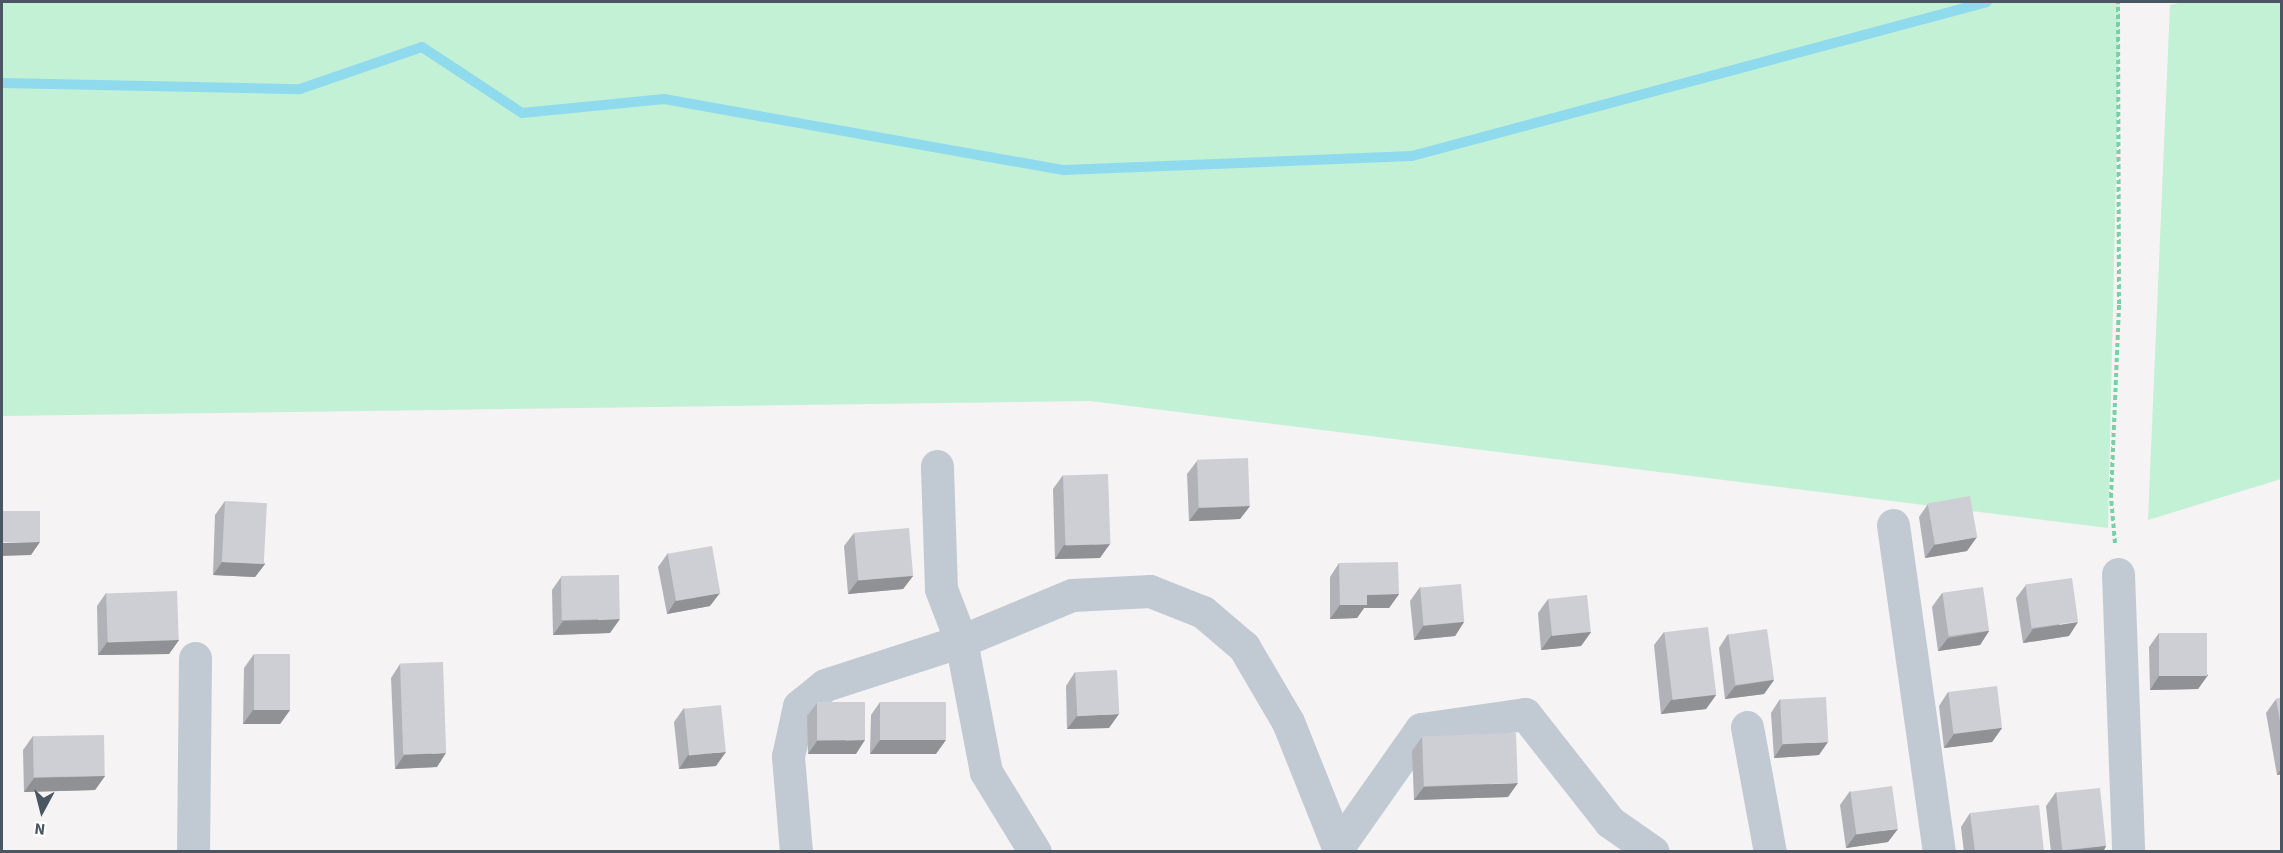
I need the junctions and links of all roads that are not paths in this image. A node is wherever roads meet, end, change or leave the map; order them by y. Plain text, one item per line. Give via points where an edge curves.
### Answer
1 (937, 466) dead end
2 (1893, 525) dead end
3 (2118, 574) road end
4 (961, 640) junction
5 (195, 658) dead end
6 (1747, 727) dead end
7 (1339, 849) edge
8 (193, 852) edge
9 (796, 852) edge
10 (1035, 852) edge
11 (1653, 852) edge
12 (1770, 852) edge
13 (1939, 852) edge
14 (2128, 852) edge

1 - 4 lane via 941,589
2 - 13 lane
3 - 14 lane
4 - 7 lane via 1072,595 1150,591 1203,612 1244,647 1288,722
4 - 9 lane via 825,685 799,706 788,756
4 - 10 lane via 986,772
5 - 8 lane
6 - 12 lane
7 - 11 lane via 1421,729 1525,714 1610,822

